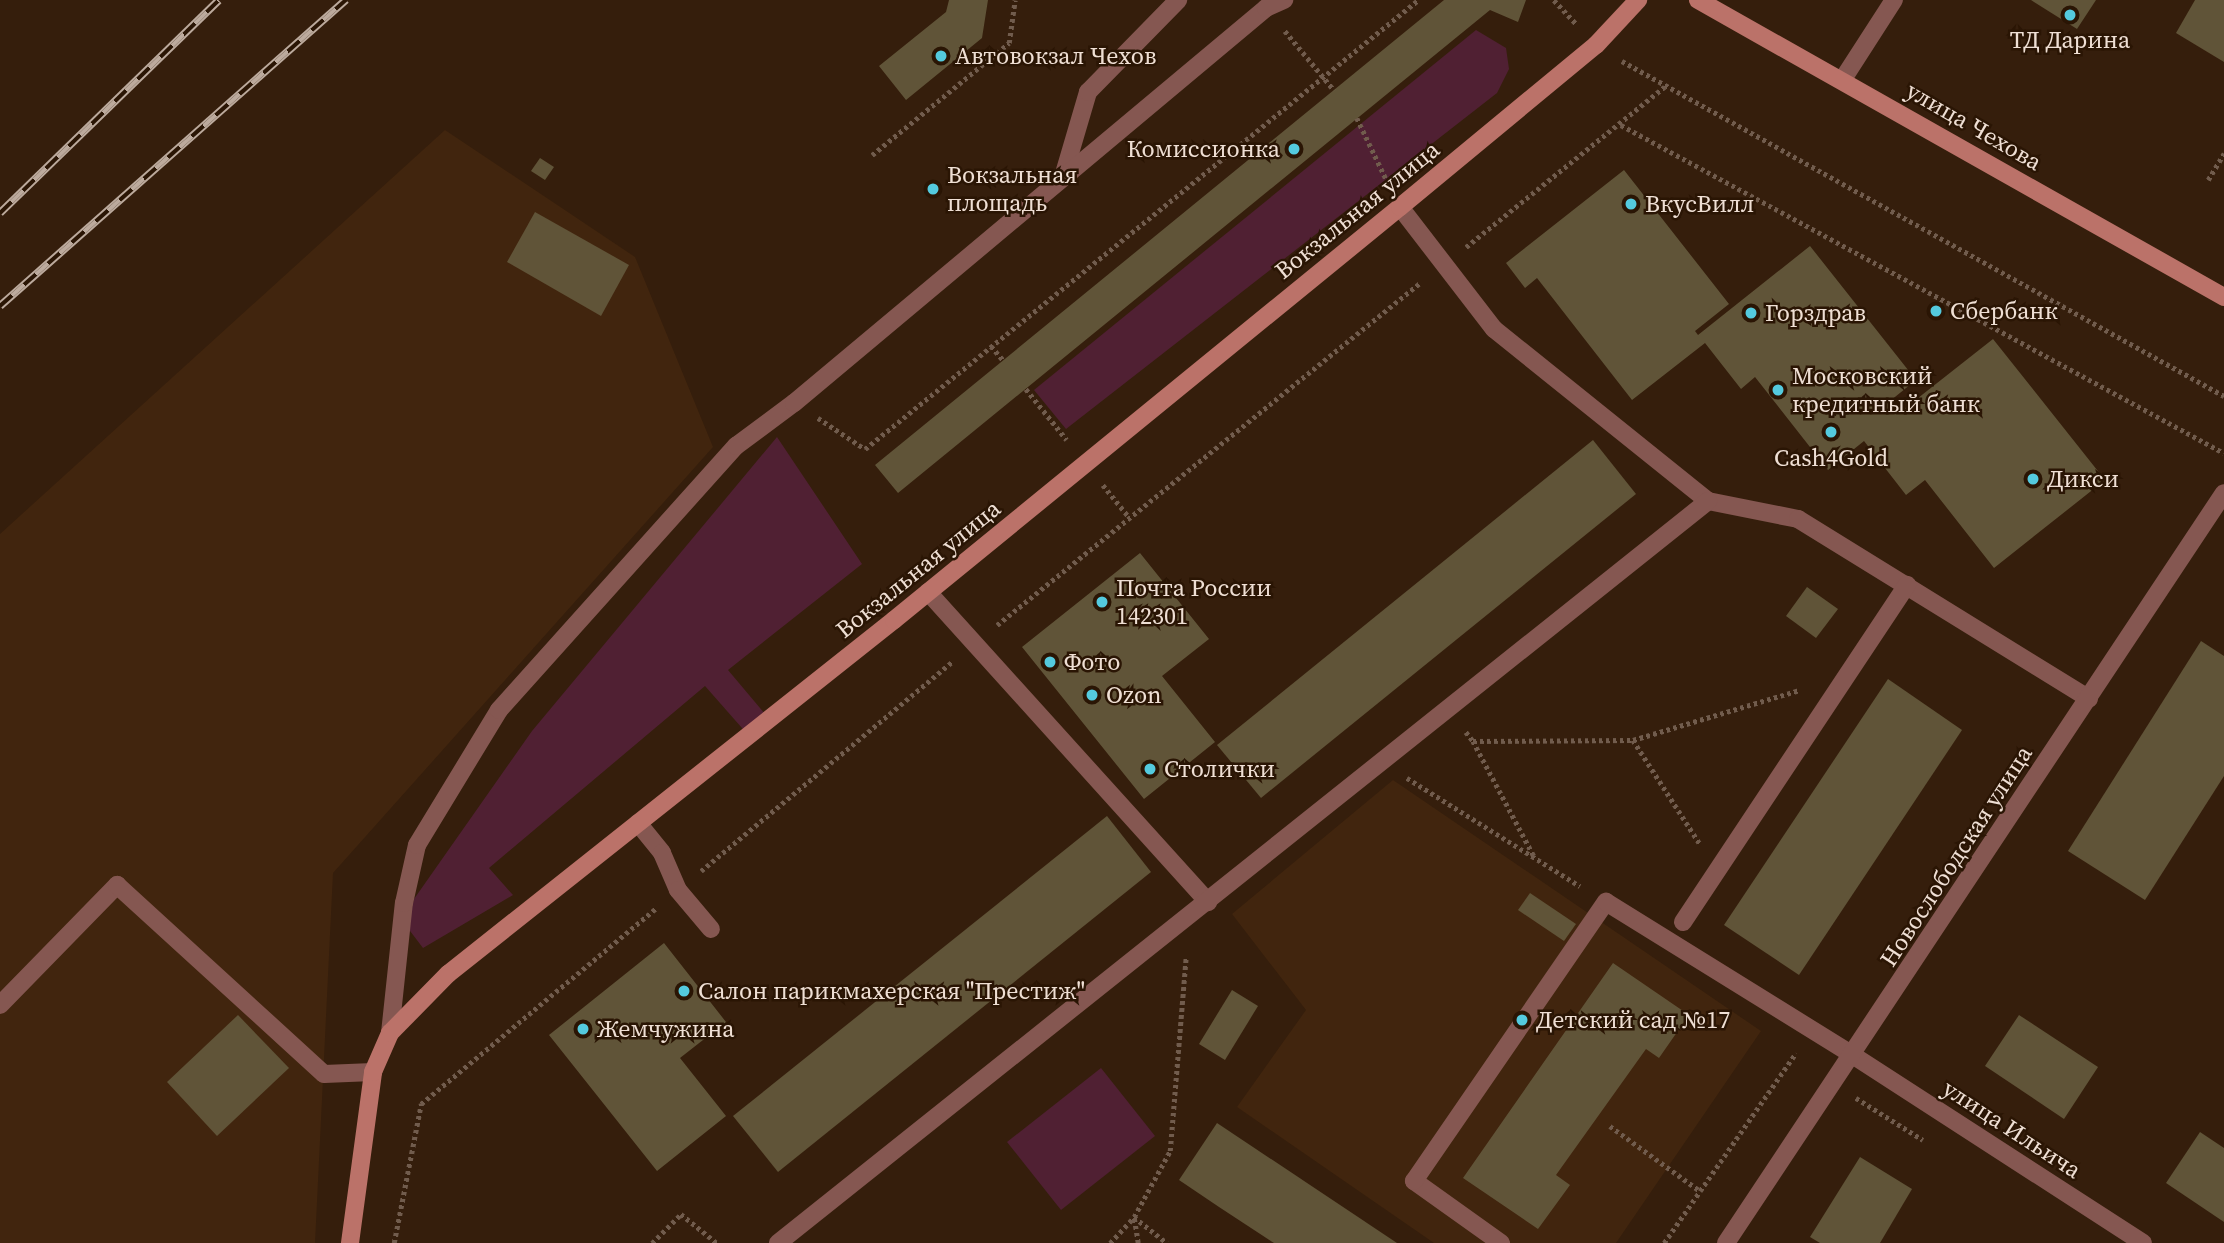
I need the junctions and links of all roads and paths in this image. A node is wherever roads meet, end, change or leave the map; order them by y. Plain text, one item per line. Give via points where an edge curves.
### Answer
1 (1014, 0) edge
2 (1178, 0) edge
3 (1284, 0) edge
4 (1638, 0) edge
5 (1698, 0) edge
6 (1894, 0) edge
7 (1415, 1) edge
8 (1266, 8) junction
9 (1323, 77) junction
10 (1843, 79) junction
11 (1664, 87) dead end
12 (1334, 90) dead end
13 (1357, 118) dead end
14 (1621, 125) dead end
15 (2224, 153) edge
16 (872, 155) dead end
17 (1063, 177) junction
18 (2208, 180) dead end
19 (1400, 207) junction
20 (2224, 297) edge
21 (991, 346) junction
22 (1003, 360) dead end
23 (2224, 396) edge
24 (794, 403) junction
25 (2224, 453) edge
26 (2224, 493) edge
27 (1708, 500) junction
28 (1907, 586) junction
29 (928, 592) junction
30 (1847, 676) junction
31 (2089, 699) junction
32 (1447, 710) junction
33 (1633, 740) junction
34 (1473, 741) junction
35 (1382, 763) junction
36 (638, 823) junction
37 (1536, 859) junction
38 (1717, 871) junction
39 (1208, 902) junction
40 (1606, 902) junction
41 (1189, 918) junction
42 (1683, 922) dead end
43 (711, 929) dead end
44 (0, 1005) edge
45 (1812, 1030) junction
46 (390, 1033) junction
47 (1854, 1056) junction
48 (373, 1072) junction
49 (1610, 1126) dead end
50 (1700, 1191) junction
51 (1134, 1217) junction
52 (350, 1243) edge
53 (652, 1243) edge
54 (716, 1243) edge
55 (778, 1243) edge
56 (1110, 1243) edge
57 (1138, 1243) edge
58 (1167, 1243) edge
59 (1502, 1243) edge
60 (1664, 1243) edge
61 (1726, 1243) edge
62 (2143, 1243) edge

1 - 16 path via 1009,43
2 - 17 street via 1088,92
3 - 8 street
4 - 19 street, Вокзальная улица via 1596,45
5 - 10 street, улица Чехова
6 - 10 street
7 - 9 path
8 - 9 path
8 - 17 street
9 - 12 path
9 - 21 path
10 - 20 street, улица Чехова
11 - 23 path
13 - 19 path
14 - 25 path
15 - 18 path
17 - 24 street
19 - 27 street via 1494,329
19 - 29 street, Вокзальная улица
21 - 22 path
21 - 24 path via 865,449
24 - 46 street via 736,446 499,710 417,845 404,903
26 - 31 street, Новослободская улица
27 - 28 street via 1798,519
27 - 32 street
28 - 30 street
28 - 31 street
29 - 36 street, Вокзальная улица
29 - 39 street
30 - 33 path
30 - 38 street
31 - 47 street, Новослободская улица
32 - 34 path
32 - 35 street
33 - 34 path
33 - 38 path
34 - 37 path
35 - 37 path
35 - 39 street
36 - 43 street via 662,853 678,890
36 - 46 street, Вокзальная улица via 448,974
37 - 40 path
38 - 42 street
39 - 41 street
40 - 45 street, улица Ильича
40 - 59 street via 1413,1181
41 - 51 path via 1170,1151
41 - 55 street
44 - 48 street via 117,885 324,1074
45 - 47 street, улица Ильича
45 - 50 path
46 - 48 street, Вокзальная улица
47 - 61 street, Новослободская улица
47 - 62 street, улица Ильича
48 - 52 street, Вокзальная улица
49 - 50 path
50 - 60 path
51 - 56 path
51 - 57 path
51 - 58 path
53 - 54 path via 681,1214

